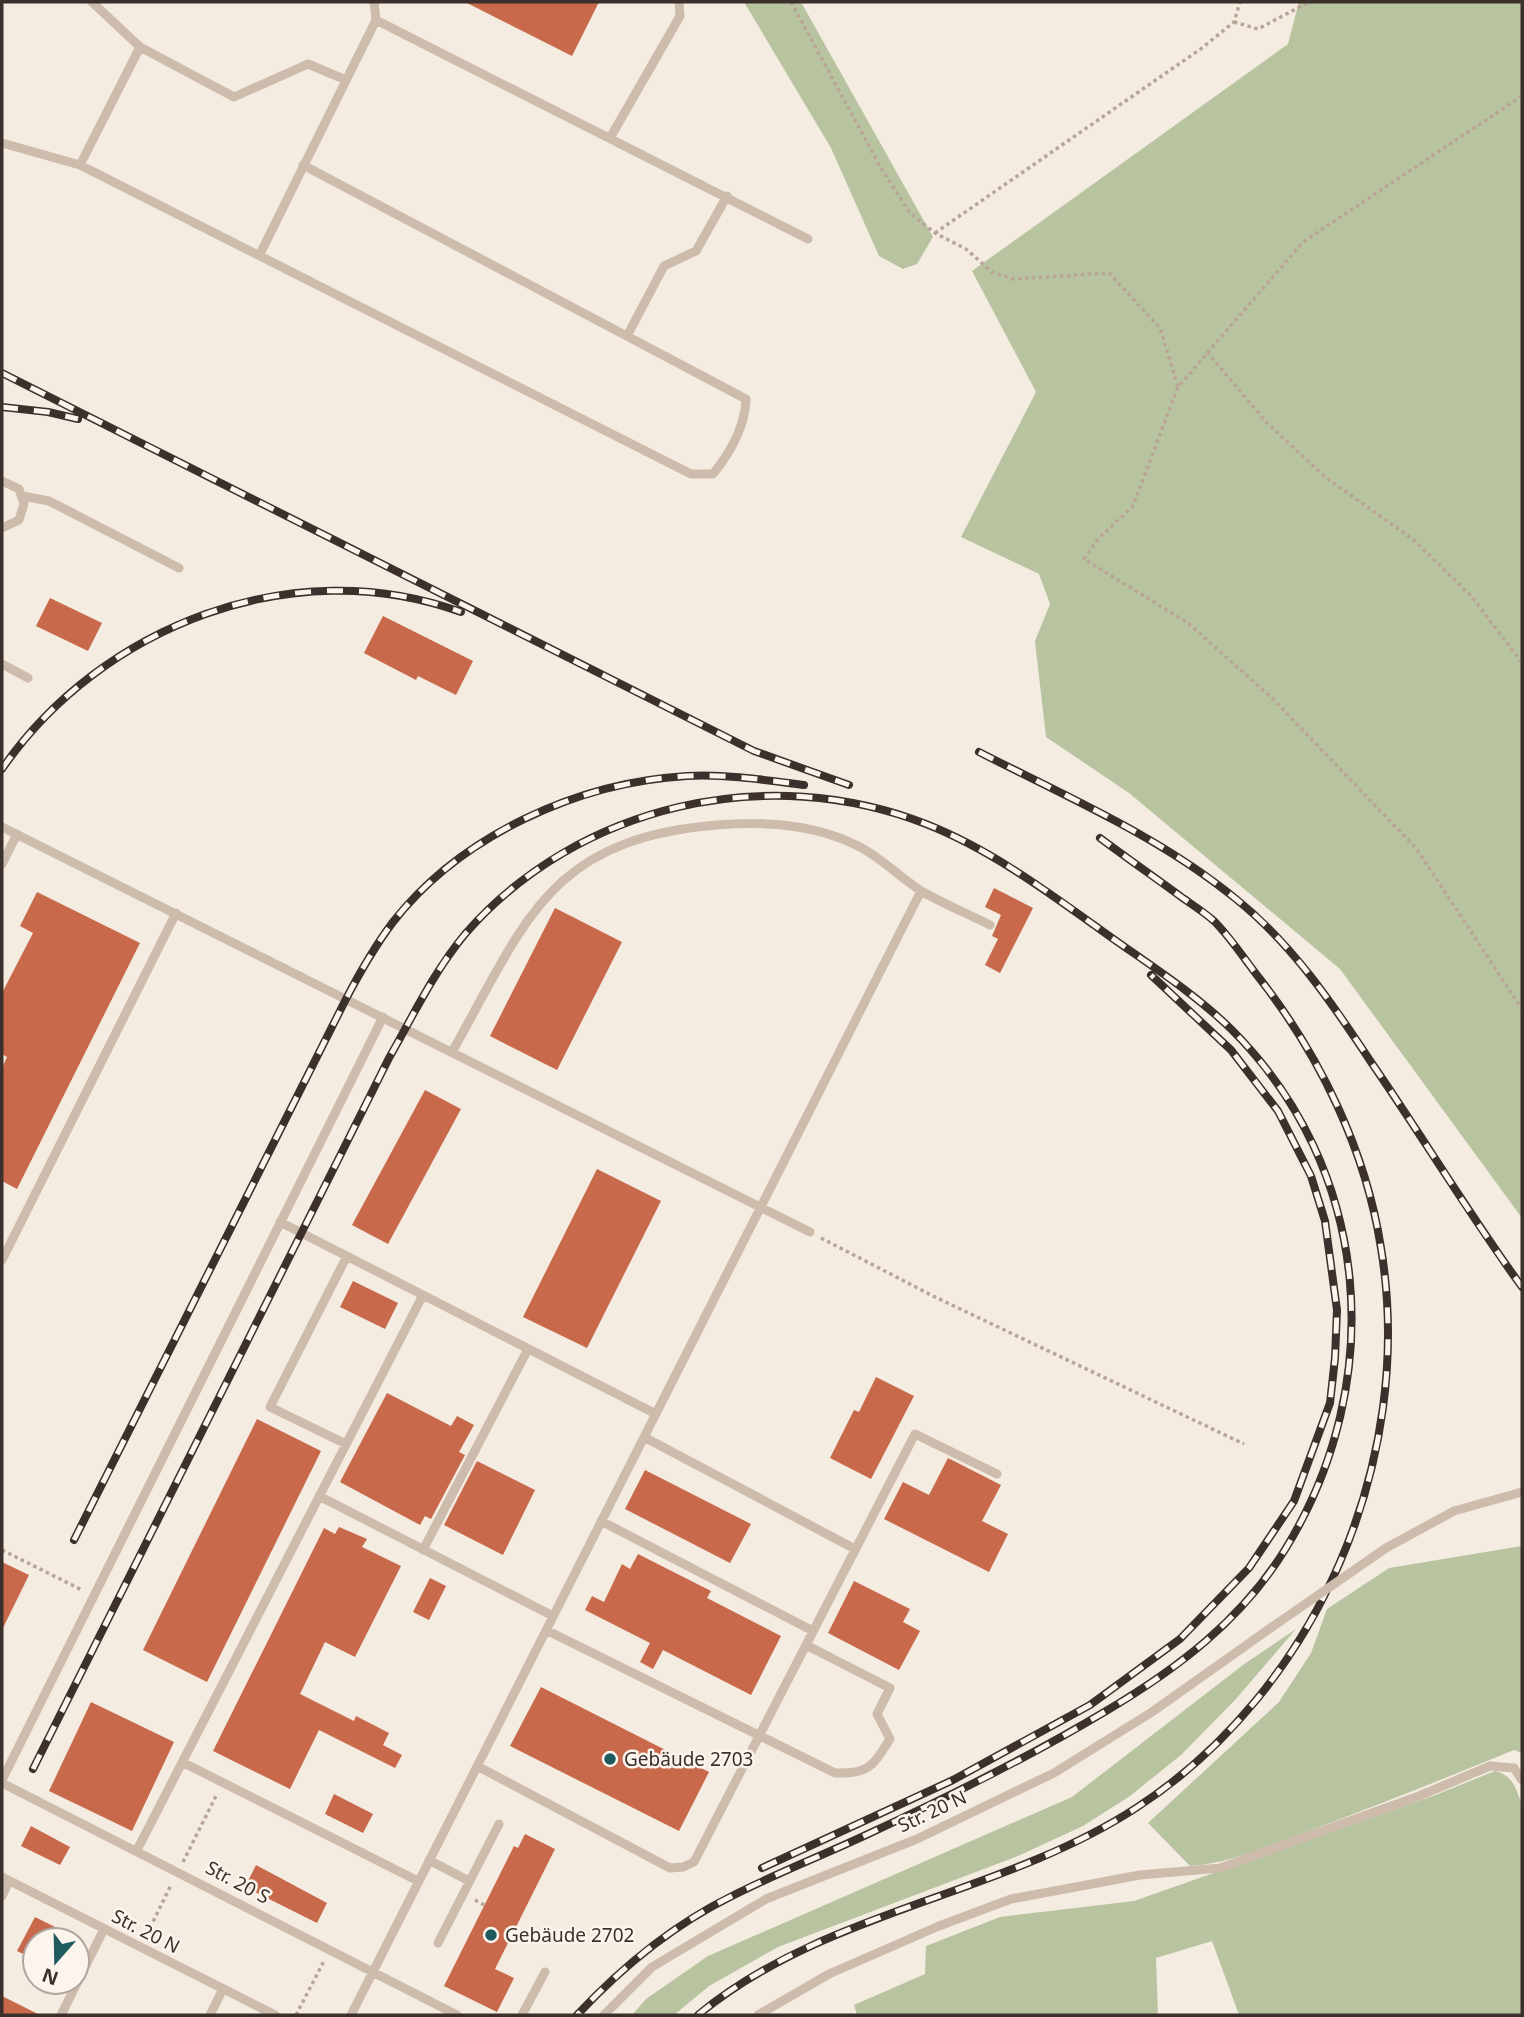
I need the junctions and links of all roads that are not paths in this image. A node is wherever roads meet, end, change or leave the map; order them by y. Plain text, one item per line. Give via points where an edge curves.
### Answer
1 (92, 2) edge
2 (374, 2) edge
3 (680, 2) edge
4 (376, 20) junction
5 (139, 47) junction
6 (346, 80) junction
7 (610, 138) junction
8 (2, 143) edge
9 (80, 165) junction
10 (303, 165) junction
11 (727, 196) junction
12 (808, 239) dead end
13 (260, 254) junction
14 (626, 336) junction
15 (2, 481) edge
16 (23, 496) junction
17 (2, 528) edge
18 (179, 568) dead end
19 (2, 664) edge
20 (29, 678) dead end
21 (2, 827) edge
22 (17, 834) junction
23 (2, 864) edge
24 (921, 891) junction
25 (176, 913) junction
26 (990, 925) dead end
27 (383, 1017) junction
28 (452, 1052) junction
29 (760, 1208) junction
30 (280, 1222) junction
31 (810, 1233) road end
32 (346, 1256) junction
33 (2, 1260) edge
34 (423, 1295) junction
35 (528, 1349) junction
36 (656, 1413) junction
37 (643, 1437) junction
38 (346, 1444) junction
39 (997, 1474) dead end
40 (1522, 1492) edge
41 (319, 1496) junction
42 (601, 1521) junction
43 (855, 1549) junction
44 (423, 1550) junction
45 (553, 1616) junction
46 (546, 1630) junction
47 (813, 1631) junction
48 (806, 1645) junction
49 (759, 1737) junction
50 (182, 1762) junction
51 (477, 1766) junction
52 (1522, 1780) edge
53 (2, 1782) edge
54 (499, 1824) dead end
55 (136, 1850) junction
56 (429, 1860) junction
57 (6, 1879) edge
58 (418, 1881) junction
59 (469, 1881) junction
60 (2, 1896) edge
61 (104, 1929) junction
62 (438, 1943) dead end
63 (373, 1972) junction
64 (545, 1972) dead end
65 (223, 1989) junction
66 (61, 2015) edge
67 (209, 2015) edge
68 (275, 2015) edge
69 (351, 2015) edge
70 (457, 2015) edge
71 (522, 2015) edge
72 (604, 2015) edge
73 (758, 2015) edge

1 - 5 lane
2 - 4 lane
3 - 7 lane via 680,16
4 - 6 lane
4 - 7 lane
5 - 6 lane via 234,97 308,64
5 - 9 lane
6 - 10 lane
7 - 11 lane
8 - 9 lane
9 - 13 lane
10 - 13 lane
10 - 14 lane
11 - 12 lane
11 - 14 lane via 696,251 664,266
13 - 14 lane via 691,474 713,474 728,456 746,399
15 - 16 lane
16 - 17 lane via 19,520
16 - 18 lane via 49,500
19 - 20 lane
21 - 22 lane
22 - 23 lane
22 - 25 lane
24 - 26 lane
24 - 28 lane via 856,845 794,826 705,826 612,847 572,874 531,913
24 - 29 lane
25 - 27 lane
25 - 33 lane
27 - 28 lane
27 - 30 lane
28 - 29 lane
29 - 31 lane
29 - 36 lane
30 - 32 lane
30 - 53 lane
32 - 34 lane
32 - 38 lane via 270,1407
34 - 35 lane
34 - 38 lane
35 - 36 lane
35 - 44 lane
36 - 37 lane
37 - 42 lane
37 - 43 lane
38 - 41 lane
39 - 43 lane via 915,1434
40 - 72 lane, Str. 20 N, bridge via 1454,1511 1387,1548 1152,1712 1054,1773 917,1839 766,1899 652,1967
41 - 44 lane
41 - 50 lane
42 - 45 lane
42 - 47 lane
43 - 47 lane
44 - 45 lane
45 - 46 lane
46 - 49 lane
46 - 51 lane
47 - 48 lane
48 - 49 lane
48 - 49 lane via 890,1688 877,1714 890,1739 874,1765 858,1774 835,1773
49 - 51 lane via 694,1862 683,1867 670,1868
50 - 55 lane
50 - 58 lane
51 - 56 lane
52 - 73 lane via 1514,1768 1490,1766 1220,1868 1140,1875 1011,1899 829,1974
53 - 55 lane, Str. 20 S
54 - 59 lane
55 - 63 lane, Str. 20 S
56 - 58 lane
56 - 59 lane
57 - 60 lane
57 - 61 lane, Str. 20 N
58 - 63 lane
59 - 62 lane
61 - 65 lane, Str. 20 N
61 - 66 lane
63 - 69 lane
63 - 70 lane, Str. 20 S
64 - 71 lane
65 - 67 lane
65 - 68 lane, Str. 20 N

